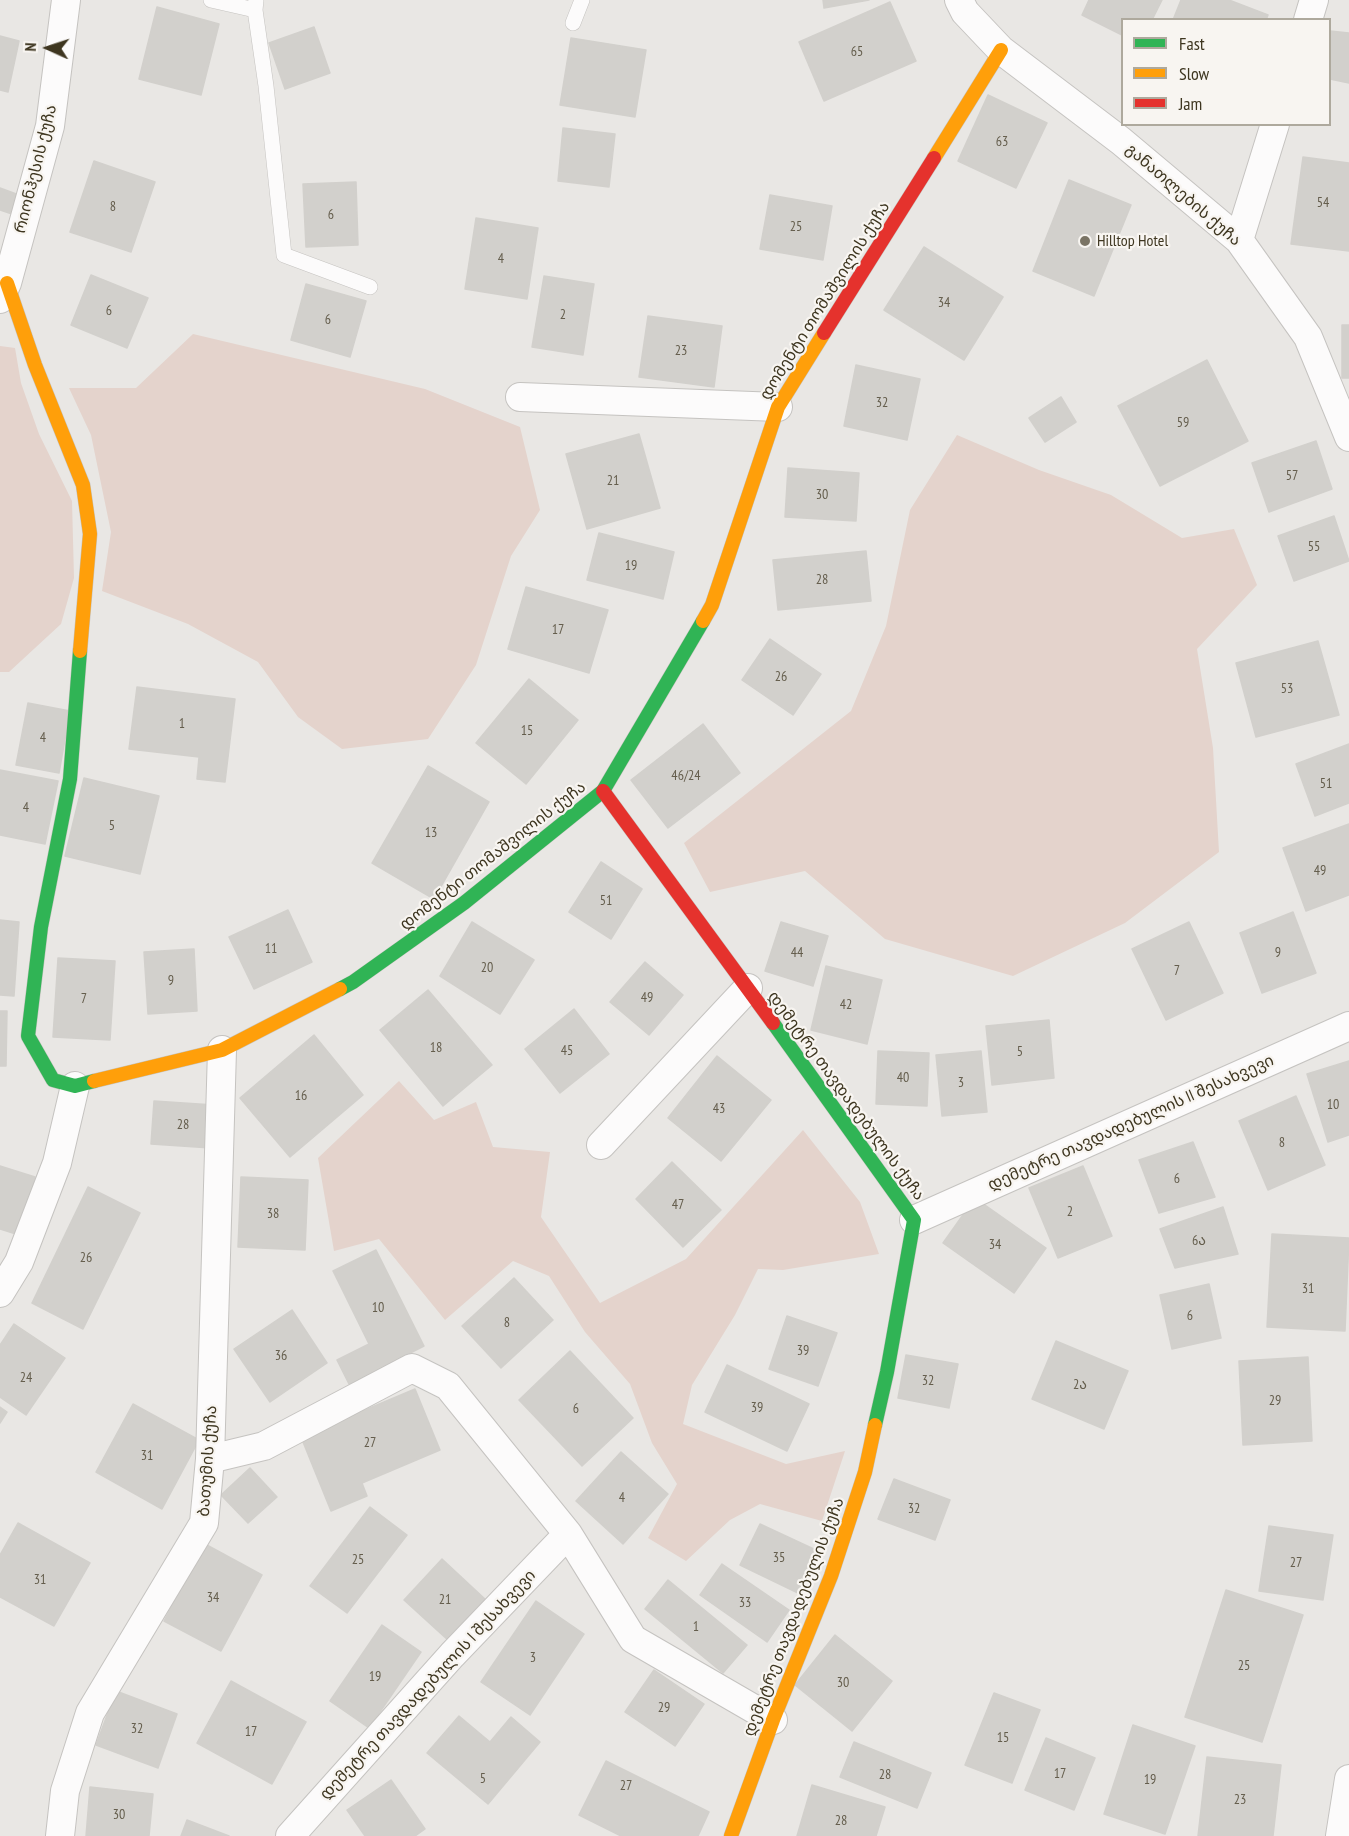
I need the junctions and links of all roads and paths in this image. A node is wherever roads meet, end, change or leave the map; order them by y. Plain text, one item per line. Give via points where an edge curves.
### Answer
1 (66, 0) edge
2 (211, 0) edge
3 (582, 0) edge
4 (959, 0) edge
5 (1314, 0) edge
6 (255, 5) edge
7 (1309, 18) edge
8 (573, 23) dead end
9 (1001, 50) junction
10 (1274, 126) edge
11 (1239, 240) junction
12 (370, 287) dead end
13 (3, 291) edge
14 (520, 397) dead end
15 (778, 407) junction
16 (1349, 437) edge
17 (603, 791) junction
18 (748, 988) junction
19 (1349, 1026) edge
20 (222, 1050) junction
21 (75, 1086) junction
22 (601, 1145) dead end
23 (914, 1220) junction
24 (0, 1293) edge
25 (210, 1459) junction
26 (568, 1534) junction
27 (773, 1720) junction
28 (1349, 1779) edge
29 (60, 1836) edge
30 (290, 1836) edge
31 (730, 1836) edge
32 (1340, 1836) edge

1 - 13 street, რიონჰესის ქუჩა via 50,126
2 - 6 lane
3 - 8 lane
4 - 9 street, განათლების ქუჩა via 965,12
5 - 7 street
6 - 12 lane via 284,255
9 - 11 street, განათლების ქუჩა via 1121,141
9 - 15 street, დომენტი თომაშვილის ქუჩა
10 - 11 street
11 - 16 street, განათლების ქუჩა via 1308,337
13 - 21 street via 83,485 90,534 70,779 41,927 28,1036 53,1080
14 - 15 street
15 - 17 street, დომენტი თომაშვილის ქუჩა via 712,605
17 - 18 street, დემეტრე თავდადებულის ქუჩა
17 - 20 street, დომენტი თომაშვილის ქუჩა via 464,903 353,982
18 - 22 street
18 - 23 street, დემეტრე თავდადებულის ქუჩა
19 - 23 street, დემეტრე თავდადებულის II შესახვევი
20 - 21 street, დომენტი თომაშვილის ქუჩა
20 - 25 street, ბათუმის ქუჩა
21 - 24 street via 57,1163 19,1262
23 - 27 street, დემეტრე თავდადებულის ქუჩა via 865,1472 831,1576
25 - 26 street via 264,1446 412,1368 448,1386
25 - 29 street, ბათუმის ქუჩა via 204,1523 90,1713 65,1791
26 - 27 street via 633,1640
26 - 30 street, დემეტრე თავდადებულის I შესახვევი via 452,1655
27 - 31 street, დემეტრე თავდადებულის ქუჩა
28 - 32 street

